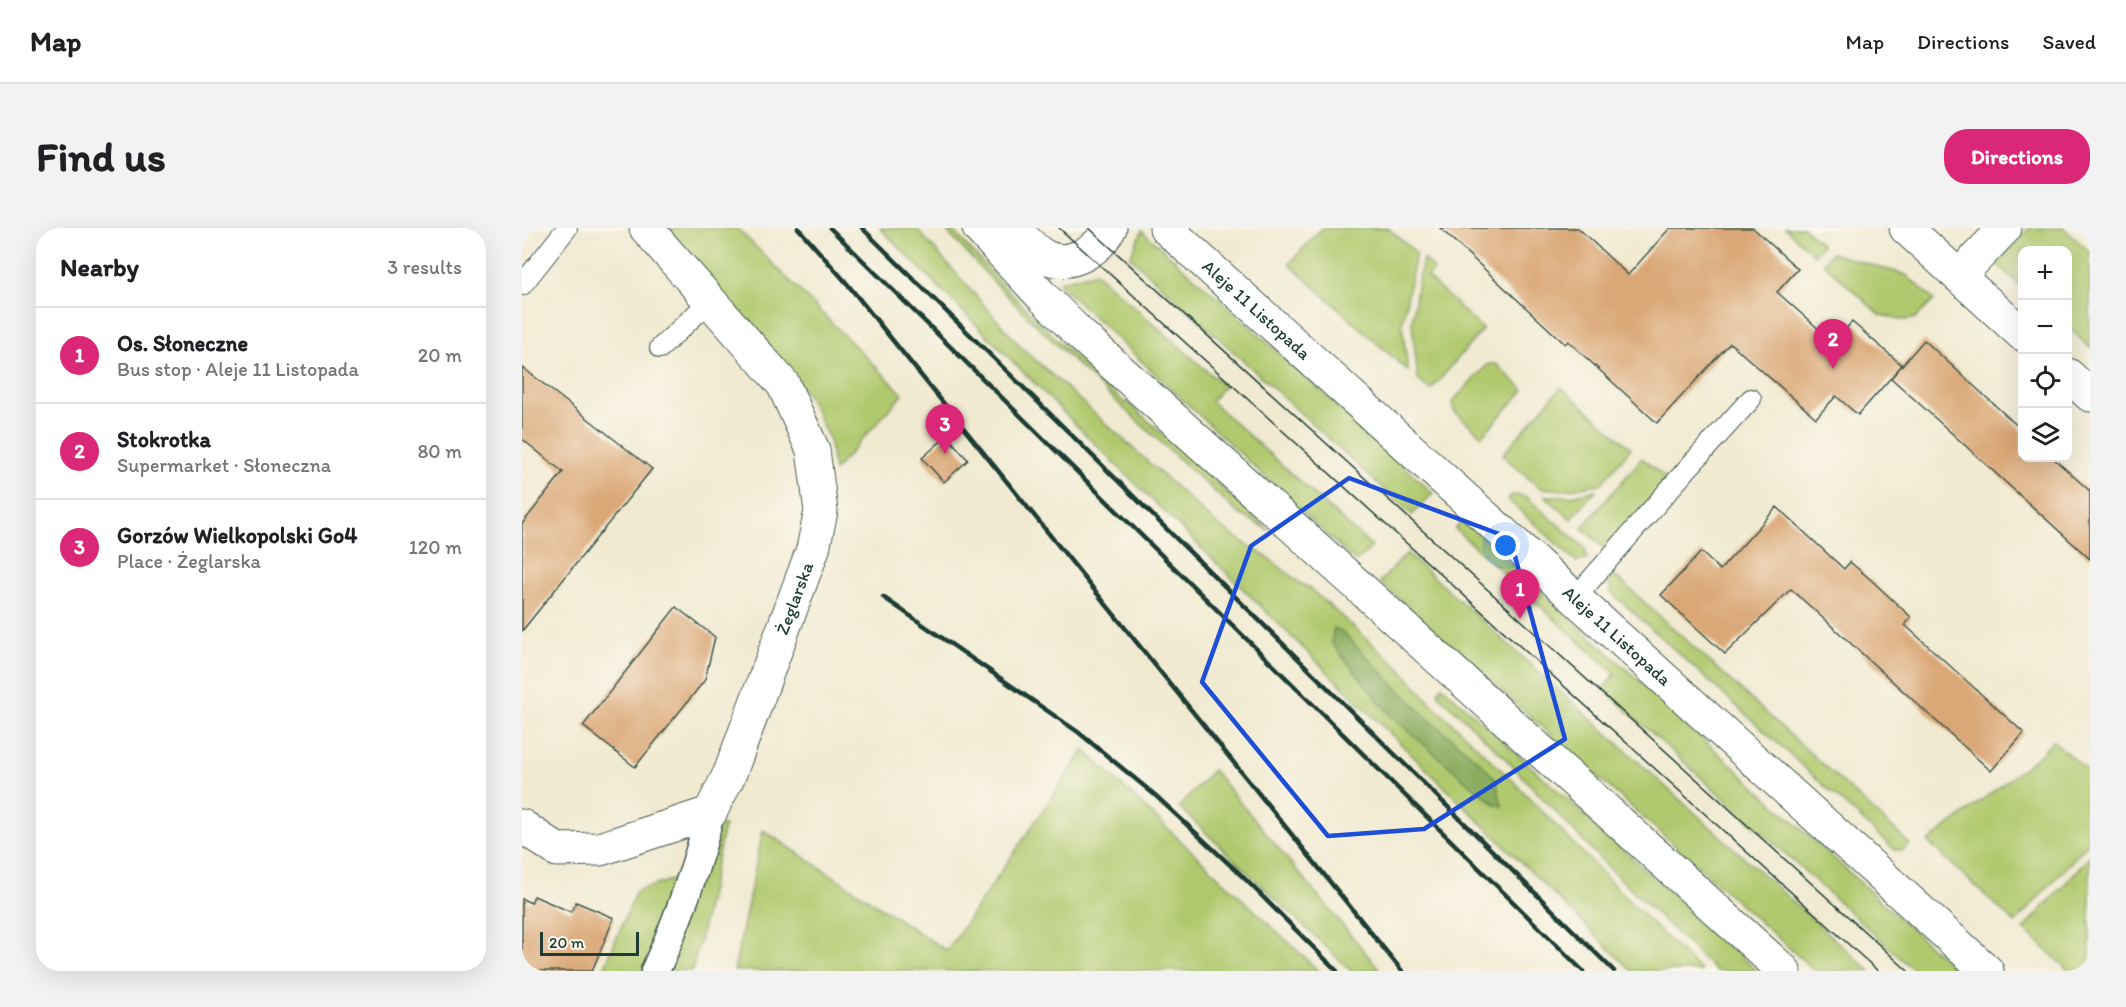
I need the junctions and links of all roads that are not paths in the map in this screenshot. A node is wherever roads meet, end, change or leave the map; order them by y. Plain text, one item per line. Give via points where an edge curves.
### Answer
1 (567, 228) edge
2 (646, 228) edge
3 (979, 228) edge
4 (1014, 228) edge
5 (1110, 228) edge
6 (1166, 228) edge
7 (2005, 228) edge
8 (1911, 230) edge
9 (1959, 276) junction
10 (522, 285) edge
11 (710, 301) junction
12 (2018, 330) edge
13 (660, 348) dead end
14 (2072, 379) edge
15 (2090, 395) edge
16 (1751, 399) dead end
17 (1575, 598) junction
18 (710, 813) junction
19 (522, 826) edge
20 (655, 971) edge
21 (1784, 971) edge
22 (1987, 971) edge

1 - 10 lane
2 - 11 main road, Żeglarska
3 - 21 main road via 1083,336
4 - 5 main road via 1037,251 1060,260 1093,249
6 - 17 main road, Aleje 11 Listopada
7 - 9 main road
8 - 9 main road
9 - 12 main road
11 - 13 lane
11 - 18 main road, Żeglarska via 783,384 813,450 821,511 805,571 730,773
14 - 15 main road
16 - 17 lane
17 - 22 main road, Aleje 11 Listopada
18 - 19 main road via 600,849 557,850
18 - 20 street via 668,943

